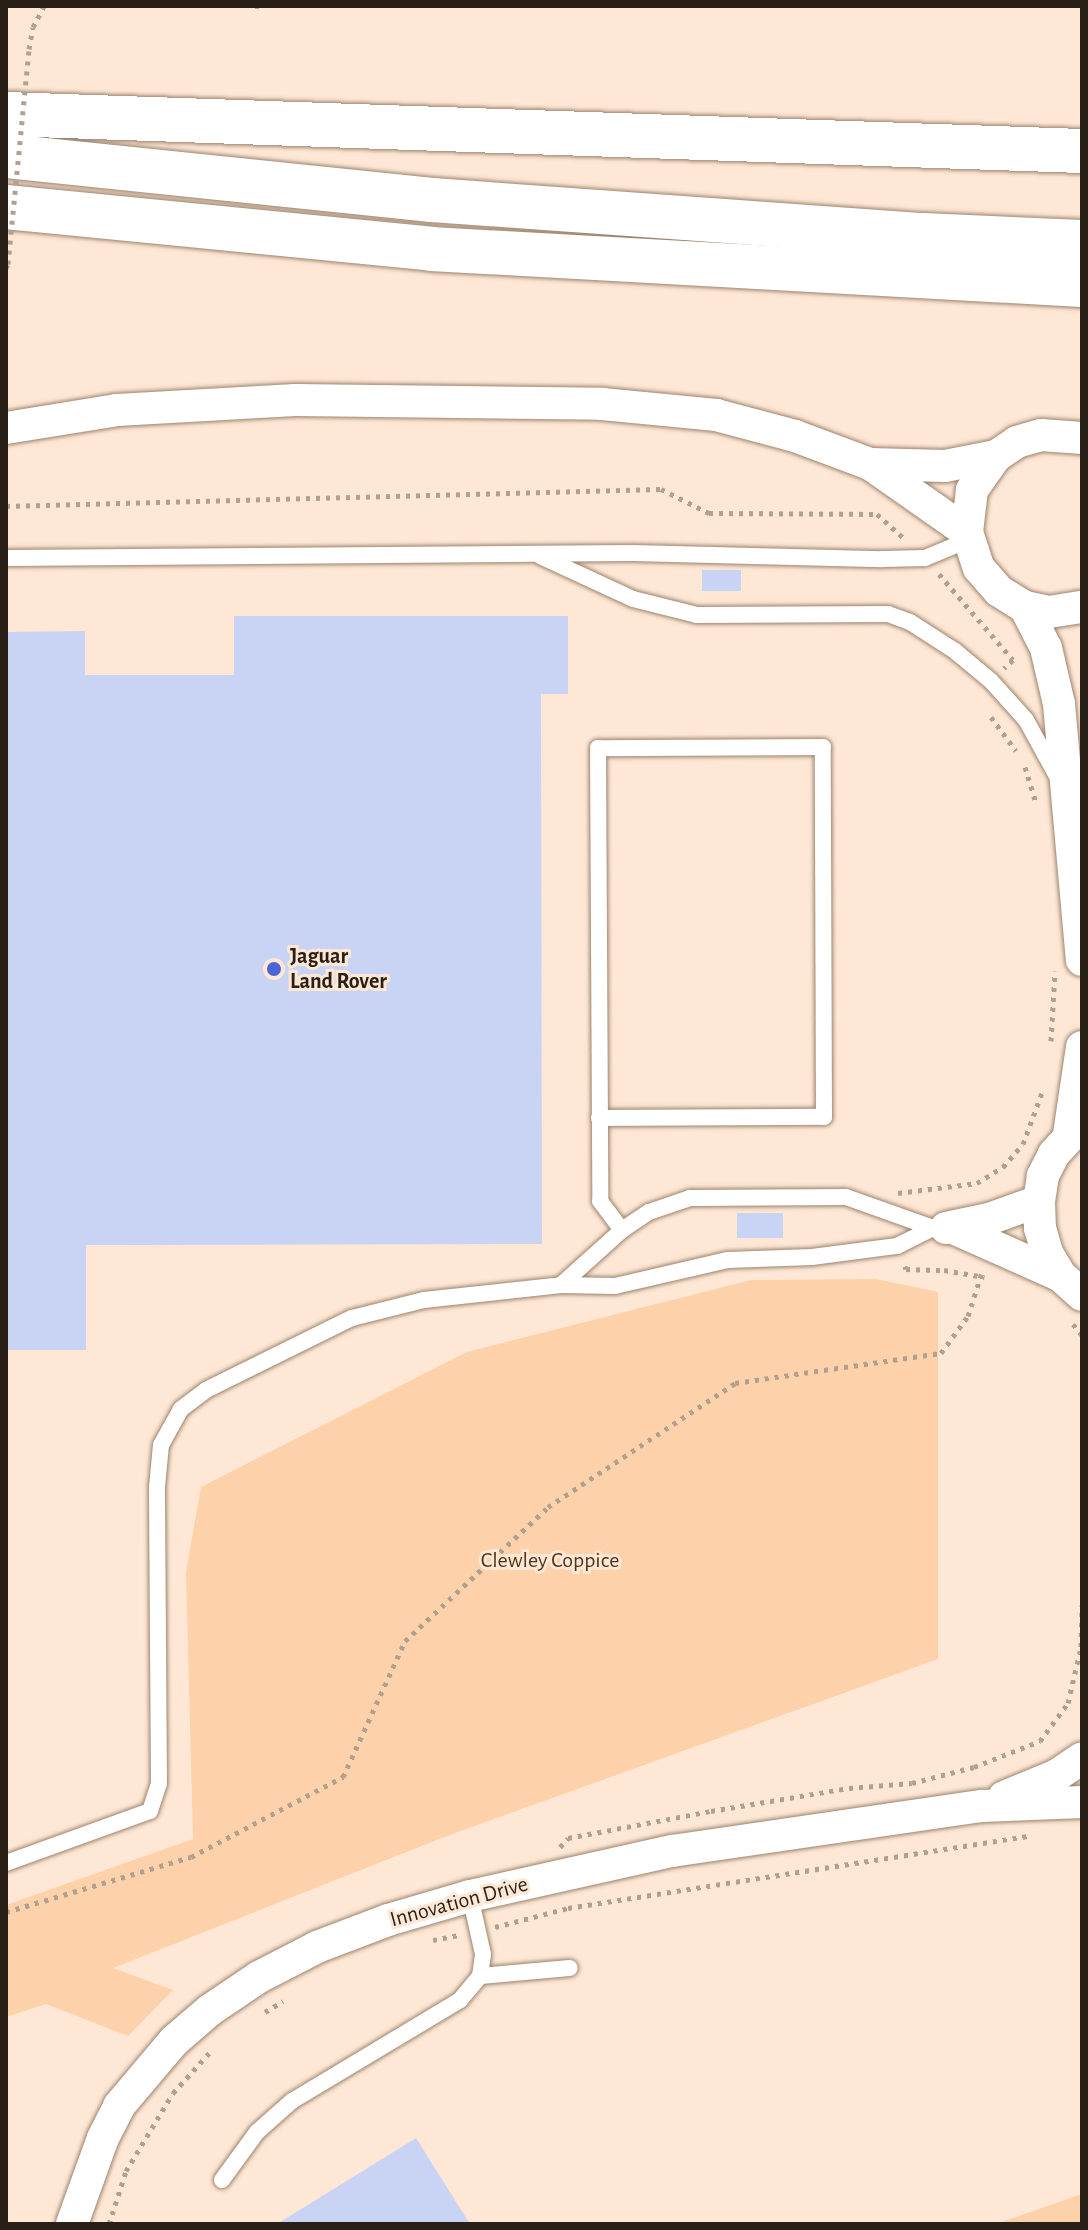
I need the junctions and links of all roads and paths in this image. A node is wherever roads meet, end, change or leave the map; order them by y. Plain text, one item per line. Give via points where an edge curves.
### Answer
1 (44, 6) edge
2 (255, 6) edge
3 (262, 6) edge
4 (6, 114) edge
5 (1082, 151) edge
6 (6, 156) edge
7 (6, 207) edge
8 (1082, 242) edge
9 (7, 266) edge
10 (926, 278) junction
11 (1082, 285) edge
12 (1082, 301) edge
13 (6, 428) edge
14 (1082, 438) edge
15 (996, 456) junction
16 (870, 464) junction
17 (6, 506) edge
18 (967, 536) junction
19 (535, 554) junction
20 (6, 558) edge
21 (925, 558) junction
22 (1025, 607) junction
23 (1082, 607) edge
24 (991, 681) junction
25 (1068, 797) junction
26 (1037, 807) dead end
27 (1068, 963) edge
28 (1066, 1045) edge
29 (1045, 1081) dead end
30 (599, 1118) junction
31 (1075, 1128) edge
32 (977, 1183) junction
33 (846, 1197) junction
34 (1039, 1201) junction
35 (943, 1228) junction
36 (622, 1230) junction
37 (988, 1232) junction
38 (897, 1246) junction
39 (982, 1276) junction
40 (993, 1279) dead end
41 (561, 1285) junction
42 (1069, 1295) edge
43 (1082, 1335) edge
44 (1082, 1605) edge
45 (1081, 1653) edge
46 (1082, 1758) edge
47 (1082, 1802) edge
48 (982, 1806) junction
49 (555, 1854) dead end
50 (6, 1863) edge
51 (470, 1896) junction
52 (6, 1912) edge
53 (570, 1968) dead end
54 (480, 1976) junction
55 (222, 2180) dead end
56 (72, 2224) edge

1 - 9 path, bridge via 29,49
2 - 3 path
4 - 5 highway
6 - 8 highway via 432,200
7 - 10 highway via 431,249
10 - 11 highway
10 - 12 highway
13 - 16 street via 117,410 295,400 602,404 716,415
14 - 15 street via 1041,435
15 - 16 street via 945,466
15 - 18 street via 972,490
16 - 18 street
17 - 21 path via 661,489 709,513 877,514
18 - 21 lane
18 - 22 street via 979,568 999,591
19 - 20 lane
19 - 21 lane
19 - 24 lane via 633,599 697,615 888,614 910,622
21 - 24 path via 1013,660
22 - 23 street via 1049,612
22 - 25 street via 1046,648 1056,690
24 - 25 lane via 1026,720
24 - 26 path via 975,697 1024,766
25 - 27 street
27 - 28 path
28 - 31 street
29 - 32 path via 1023,1144 1003,1167
30 - 30 lane via 598,748 823,747 824,1117
30 - 36 lane via 600,1201
31 - 34 street via 1043,1176
32 - 33 path
32 - 37 path
33 - 35 lane
33 - 36 lane via 690,1198 649,1212
34 - 37 street
34 - 42 street via 1047,1253
35 - 37 street
35 - 38 lane
36 - 41 lane
37 - 39 path
37 - 42 street
38 - 39 path via 906,1269
38 - 41 lane via 728,1260 615,1286
39 - 40 path
39 - 52 path via 968,1316 941,1353 735,1383 548,1507 405,1641 343,1777 191,1857
41 - 50 lane via 424,1300 352,1318 206,1390 181,1409 161,1445 157,1487 159,1784 150,1811
42 - 43 path
44 - 45 path
45 - 49 path via 1068,1703 1055,1724 1040,1741 1012,1754 912,1783 833,1791 568,1838
46 - 48 street, Innovation Drive via 1057,1775
47 - 48 street, Innovation Drive
48 - 51 street, Innovation Drive via 672,1851
51 - 54 lane via 483,1954
51 - 56 street, Innovation Drive via 317,1947 210,2010 174,2041 119,2106
53 - 54 lane
54 - 55 lane via 460,2000 292,2101 257,2132

